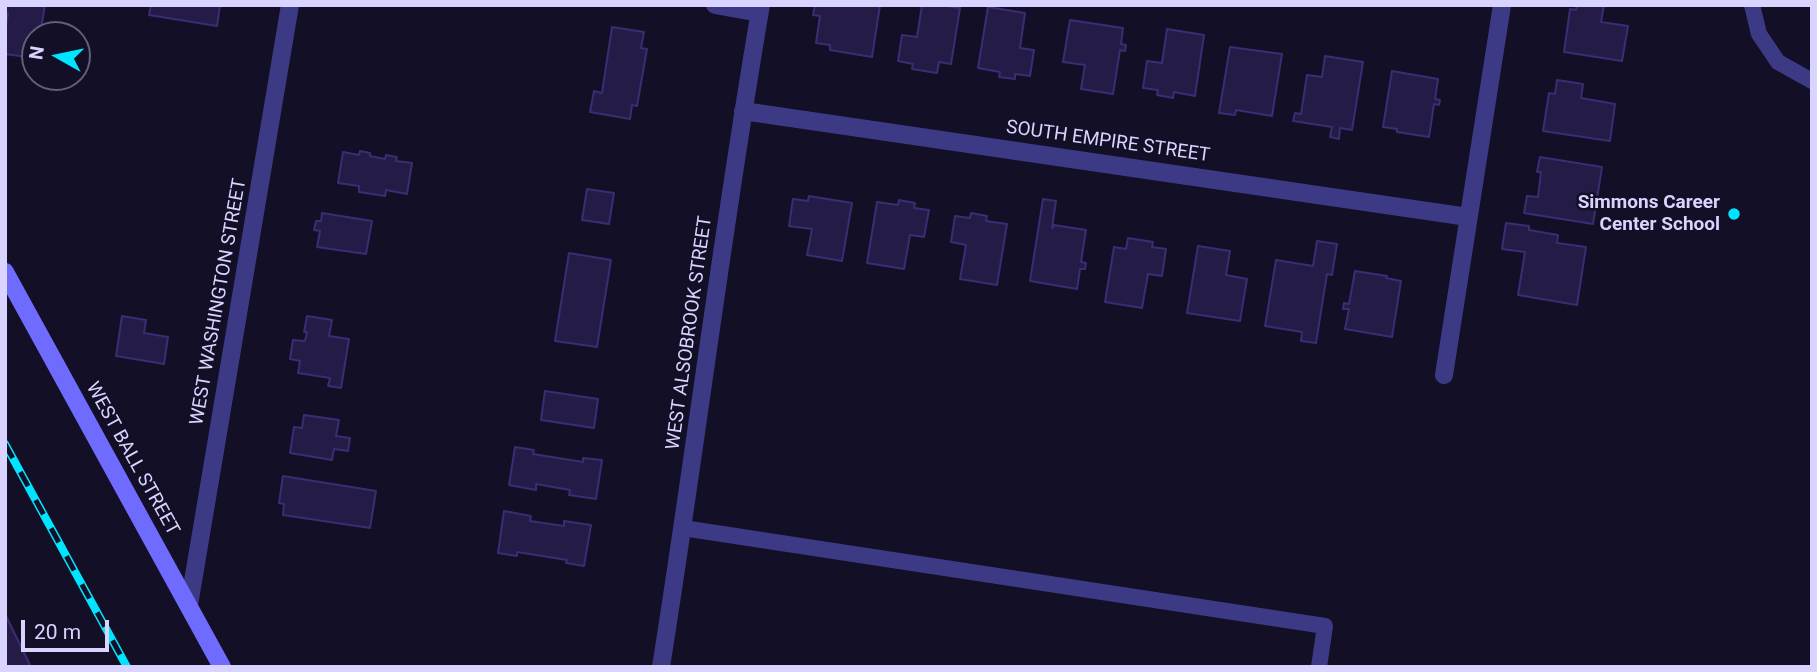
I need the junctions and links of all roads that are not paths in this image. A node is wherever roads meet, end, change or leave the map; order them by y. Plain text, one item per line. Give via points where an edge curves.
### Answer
1 (290, 5) edge
2 (715, 5) edge
3 (1502, 5) edge
4 (1752, 5) edge
5 (760, 9) edge
6 (1812, 81) edge
7 (743, 111) junction
8 (1468, 217) junction
9 (5, 272) edge
10 (1444, 375) dead end
11 (683, 528) junction
12 (189, 605) junction
13 (222, 667) edge
14 (661, 667) edge
15 (1319, 667) edge

1 - 12 street, WEST WASHINGTON STREET
2 - 5 street
3 - 8 street
4 - 6 lane via 1759,34 1778,62
5 - 7 street, WEST ALSOBROOK STREET
7 - 8 street, SOUTH EMPIRE STREET
7 - 11 street, WEST ALSOBROOK STREET
8 - 10 street
9 - 12 street, WEST BALL STREET
11 - 14 street, WEST ALSOBROOK STREET
11 - 15 lane via 1325,626
12 - 13 street, WEST BALL STREET

